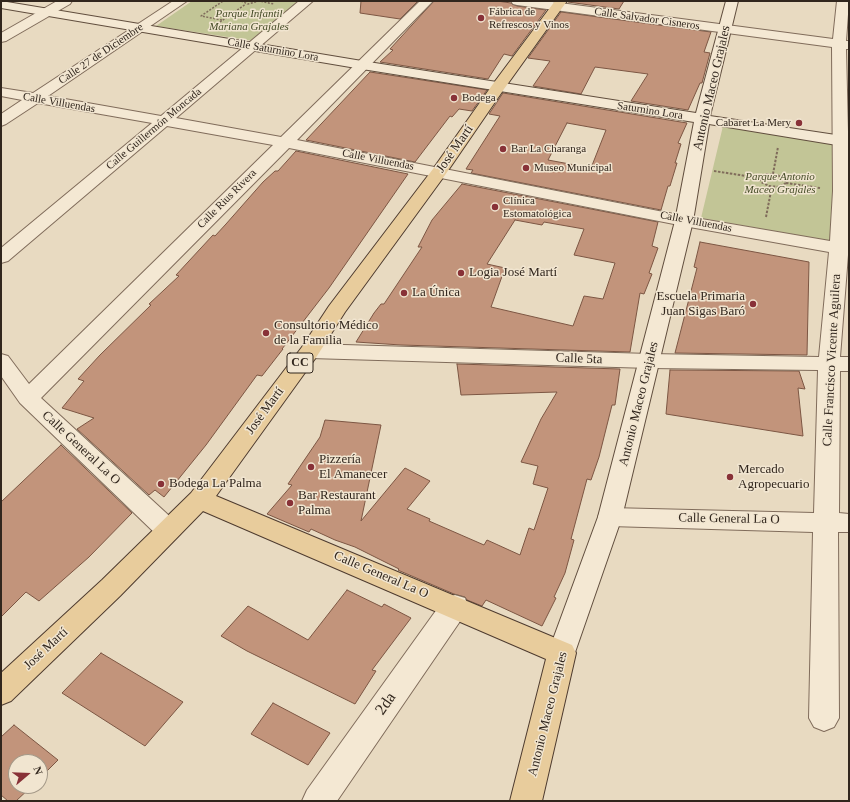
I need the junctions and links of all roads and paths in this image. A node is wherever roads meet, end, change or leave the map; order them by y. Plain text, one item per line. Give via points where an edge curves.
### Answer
1 (66, 1) edge
2 (182, 1) edge
3 (223, 1) edge
4 (241, 1) edge
5 (259, 1) edge
6 (278, 1) edge
7 (307, 1) edge
8 (427, 1) edge
9 (517, 1) edge
10 (732, 1) edge
11 (843, 1) edge
12 (1, 4) edge
13 (246, 4) junction
14 (559, 4) edge
15 (48, 12) junction
16 (222, 20) junction
17 (139, 28) junction
18 (726, 29) junction
19 (196, 37) junction
20 (1, 38) edge
21 (844, 44) edge
22 (253, 47) junction
23 (362, 65) junction
24 (498, 87) junction
25 (1, 92) edge
26 (35, 99) junction
27 (702, 119) junction
28 (1, 121) edge
29 (165, 121) junction
30 (782, 131) junction
31 (845, 141) edge
32 (284, 142) junction
33 (694, 168) junction
34 (440, 172) junction
35 (773, 174) junction
36 (759, 178) junction
37 (786, 182) junction
38 (772, 186) junction
39 (840, 191) junction
40 (684, 221) junction
41 (763, 235) junction
42 (844, 249) edge
43 (1, 257) edge
44 (310, 350) junction
45 (1, 361) edge
46 (650, 361) junction
47 (839, 364) edge
48 (28, 398) junction
49 (200, 499) junction
50 (610, 517) junction
51 (837, 522) edge
52 (168, 530) junction
53 (455, 606) junction
54 (562, 653) junction
55 (1, 692) edge
56 (824, 718) dead end
57 (318, 801) edge
58 (526, 801) edge

1 - 15 street
2 - 17 street, Calle 27 de Diciembre
3 - 16 path via 201,16
4 - 13 path
5 - 6 path via 274,4
5 - 13 path
7 - 22 street, Calle Guillermón Moncada
8 - 23 street, Calle Rius Rivera
9 - 14 street, Calle Salvador Cisneros
10 - 18 street, Antonio Maceo Grajales
11 - 21 street, Calle Francisco Vicente Aguilera
12 - 15 street, Calle Saturnino Lora
13 - 16 path
14 - 18 street, Calle Salvador Cisneros
14 - 24 main road, José Martí / CC
15 - 17 street, Calle Saturnino Lora
15 - 20 street
16 - 19 path
17 - 19 street, Calle Saturnino Lora
17 - 26 street, Calle 27 de Diciembre
18 - 21 street, Calle Salvador Cisneros
18 - 27 street, Antonio Maceo Grajales
19 - 22 street, Calle Saturnino Lora
21 - 31 street, Calle Francisco Vicente Aguilera
22 - 23 street, Calle Saturnino Lora
22 - 29 street, Calle Guillermón Moncada
23 - 24 street, Calle Saturnino Lora
23 - 32 street, Calle Rius Rivera
24 - 27 street, Saturnino Lora
24 - 34 main road, José Martí / CC
25 - 26 street, Calle Villuendas
26 - 28 street, Calle 27 de Diciembre
26 - 29 street, Calle Villuendas
27 - 30 street, Saturnino Lora
27 - 33 street, Antonio Maceo Grajales
29 - 32 street, Calle Villuendas
29 - 43 street, Calle Guillermón Moncada
30 - 31 street, Saturnino Lora
30 - 35 path
31 - 39 street, Calle Francisco Vicente Aguilera
32 - 34 street, Calle Villuendas
32 - 48 street, Calle Rius Rivera
33 - 36 path
33 - 40 street, Antonio Maceo Grajales
34 - 40 street, Calle Villuendas
34 - 44 main road, José Martí / CC via 336,310
35 - 36 path via 762,175
35 - 37 path via 782,176
36 - 38 path via 764,184
37 - 38 path via 779,187
37 - 39 path
38 - 41 path
39 - 42 street, Calle Francisco Vicente Aguilera
40 - 41 street, Calle Villuendas
40 - 46 street, Antonio Maceo Grajales
41 - 42 street, Calle Villuendas
42 - 47 street, Calle Francisco Vicente Aguilera
44 - 46 street, Calle 5ta
44 - 49 main road, José Martí / CC
45 - 48 street, Calle General La O
46 - 47 street, Calle 5ta
46 - 50 street, Antonio Maceo Grajales
47 - 51 street, Calle Francisco Vicente Aguilera
48 - 52 street, Calle General La O
49 - 52 main road, José Martí / CC
49 - 53 main road, Calle General La O
50 - 51 street, Calle General La O
50 - 54 street, Antonio Maceo Grajales
51 - 56 street, Calle Francisco Vicente Aguilera
52 - 55 main road, José Martí / CC
53 - 54 main road, Calle General La O
53 - 57 street, 2da
54 - 58 main road, Antonio Maceo Grajales

